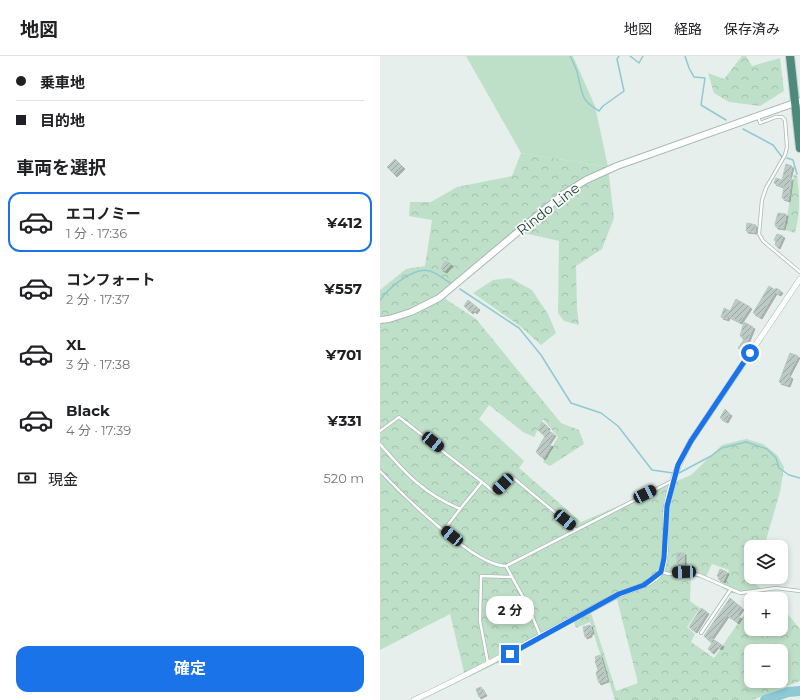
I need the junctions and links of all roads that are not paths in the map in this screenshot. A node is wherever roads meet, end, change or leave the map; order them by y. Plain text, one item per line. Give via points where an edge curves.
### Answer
1 (790, 56) edge
2 (797, 102) edge
3 (758, 116) junction
4 (800, 148) edge
5 (800, 272) edge
6 (800, 279) edge
7 (380, 320) edge
8 (380, 431) edge
9 (380, 444) edge
10 (380, 471) edge
11 (672, 480) junction
12 (482, 482) junction
13 (460, 509) junction
14 (575, 529) junction
15 (444, 530) junction
16 (506, 566) junction
17 (661, 572) junction
18 (512, 577) junction
19 (731, 589) junction
20 (800, 591) edge
21 (701, 633) dead end
22 (541, 637) junction
23 (488, 665) junction
24 (414, 700) edge

1 - 2 highway
2 - 3 street, Rindo Line
2 - 4 highway
3 - 5 lane via 760,123 776,118 785,120 787,147 782,163 764,193 759,234 763,241
3 - 7 street, Rindo Line via 617,166 586,180 562,195 439,298 411,312
6 - 11 street via 691,441
8 - 12 lane via 399,417
9 - 13 lane via 423,489
10 - 15 lane via 405,497
11 - 14 lane
11 - 17 street via 666,512
12 - 13 lane
12 - 14 lane via 495,493 512,476
13 - 15 lane
14 - 16 lane
15 - 16 lane via 475,554 496,565
16 - 18 lane
17 - 19 lane via 699,575
17 - 22 street via 644,585 619,594
18 - 22 lane
18 - 23 lane via 481,576 480,621
19 - 20 lane via 744,593 776,588
19 - 21 lane
22 - 23 street
23 - 24 street

